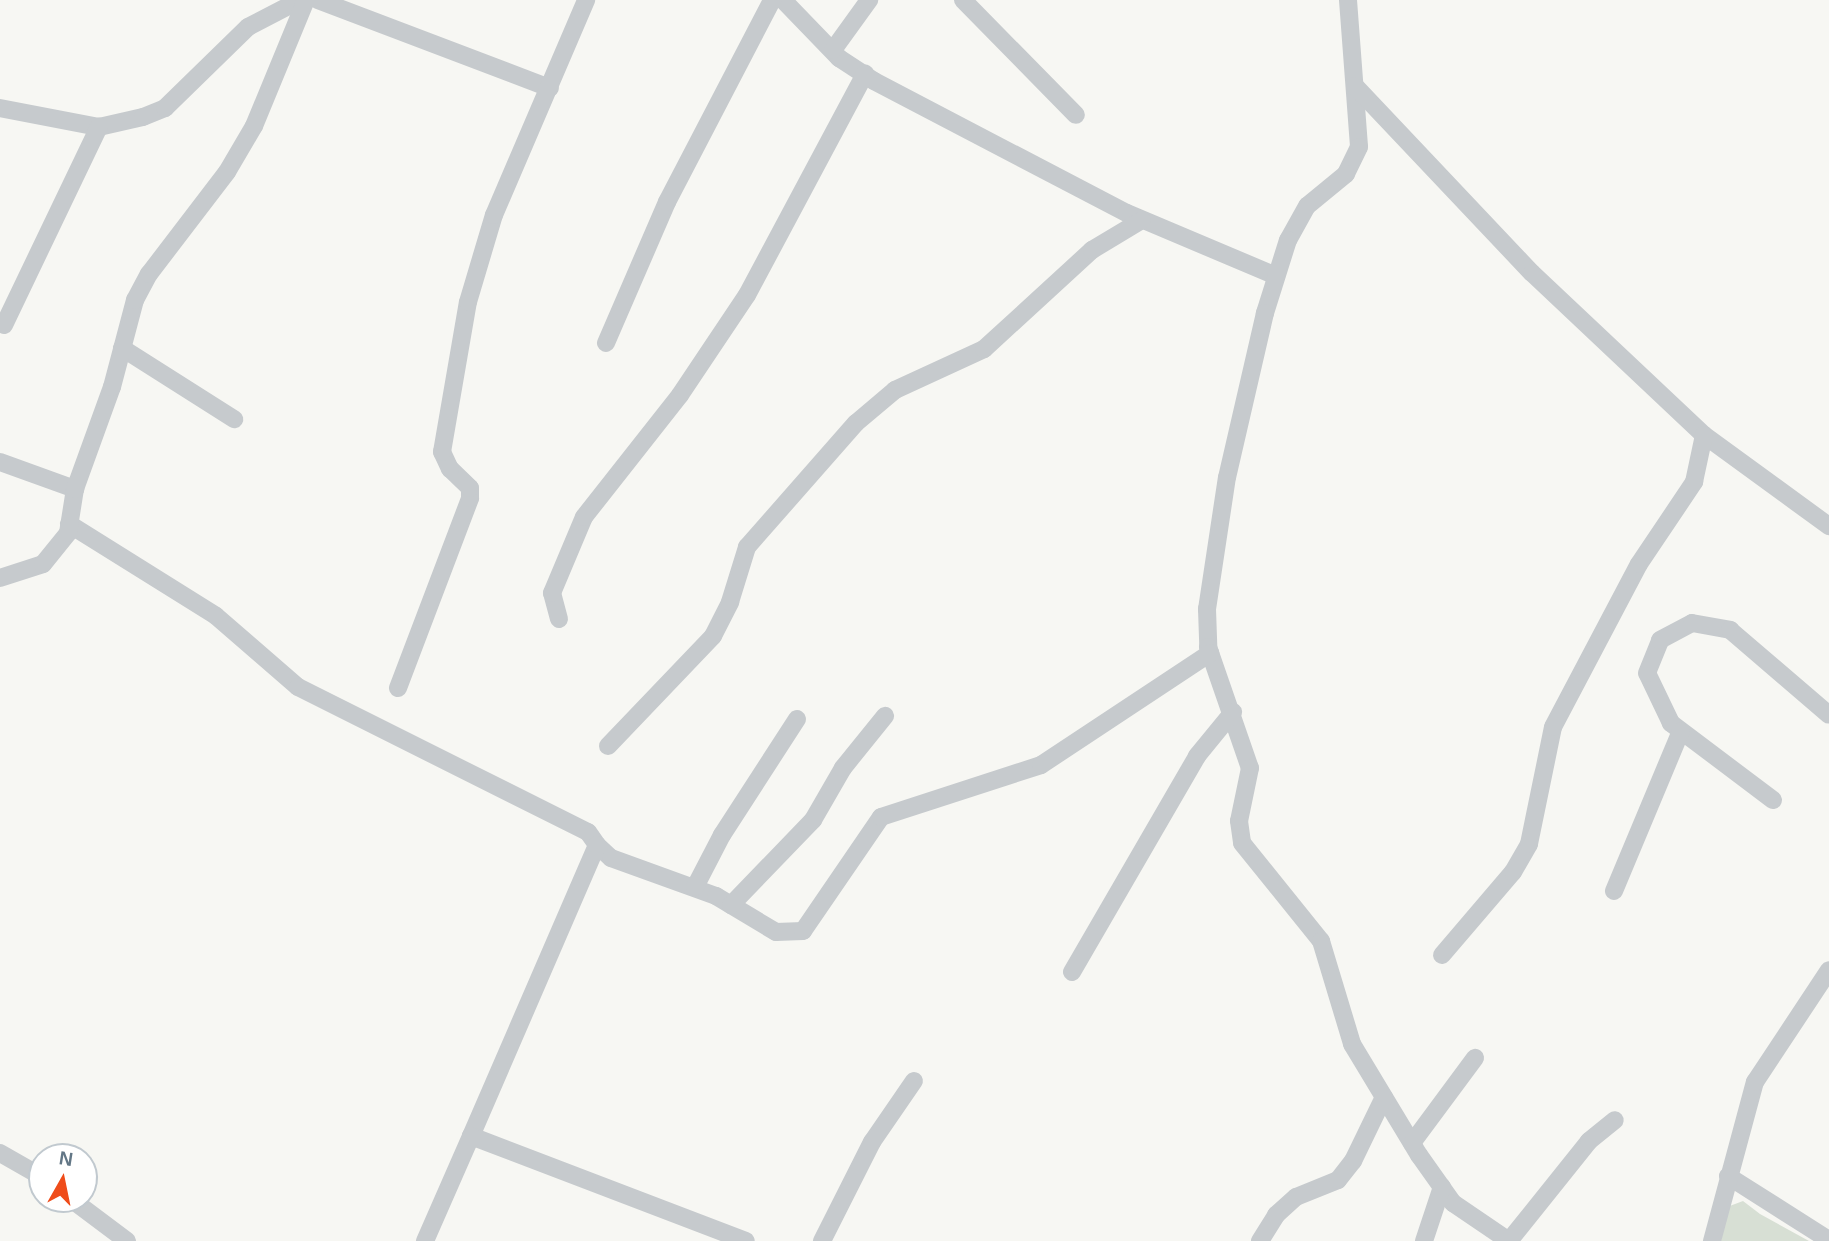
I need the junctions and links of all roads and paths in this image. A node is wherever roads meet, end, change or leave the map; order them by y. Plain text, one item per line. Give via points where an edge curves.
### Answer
1 (300, 0) edge
2 (306, 0) edge
3 (318, 0) edge
4 (586, 0) edge
5 (772, 0) edge
6 (783, 0) edge
7 (869, 0) edge
8 (963, 0) edge
9 (1348, 0) edge
10 (833, 50) junction
11 (864, 74) junction
12 (1355, 86) junction
13 (550, 88) junction
14 (0, 108) edge
15 (1076, 115) dead end
16 (99, 128) junction
17 (1142, 220) junction
18 (1276, 276) junction
19 (4, 325) dead end
20 (606, 343) dead end
21 (122, 348) junction
22 (234, 419) dead end
23 (1704, 435) junction
24 (0, 462) edge
25 (75, 489) junction
26 (69, 524) junction
27 (1829, 526) edge
28 (0, 578) edge
29 (559, 619) dead end
30 (1210, 653) junction
31 (398, 688) dead end
32 (1233, 712) junction
33 (1829, 715) edge
34 (886, 716) dead end
35 (797, 719) dead end
36 (1681, 731) junction
37 (608, 746) dead end
38 (1773, 800) dead end
39 (597, 845) junction
40 (695, 887) junction
41 (1614, 891) dead end
42 (731, 905) junction
43 (1442, 955) dead end
44 (1829, 970) edge
45 (1072, 972) dead end
46 (1475, 1058) dead end
47 (914, 1082) dead end
48 (1384, 1097) junction
49 (1615, 1121) dead end
50 (471, 1136) junction
51 (1412, 1143) junction
52 (0, 1153) edge
53 (28, 1169) edge
54 (1728, 1176) junction
55 (1442, 1187) junction
56 (90, 1213) edge
57 (1829, 1240) edge
58 (127, 1241) edge
59 (425, 1241) edge
60 (746, 1241) edge
61 (822, 1241) edge
62 (1260, 1241) edge
63 (1424, 1241) edge
64 (1509, 1241) edge
65 (1712, 1241) edge

1 - 16 street via 248,27 165,108
2 - 21 street via 254,126 227,172 149,274 135,300
3 - 13 street
4 - 13 street
5 - 20 street via 667,202
6 - 10 street
7 - 10 street
8 - 15 street
9 - 12 street
10 - 11 street
11 - 17 street
11 - 29 street via 747,295 680,396 584,517 552,593
12 - 18 street via 1360,123 1353,166 1307,206 1288,240
12 - 23 street via 1532,273
13 - 31 street via 494,215 468,302 442,452 450,469 470,488 470,498
14 - 16 street
16 - 19 street
17 - 18 street
17 - 37 street via 1093,250 984,349 895,390 856,423 747,547 730,602 713,636
18 - 30 street via 1227,477 1207,609
21 - 22 street
21 - 25 street
23 - 27 street
23 - 43 street via 1694,482 1639,564 1553,727 1529,844 1513,872
24 - 25 street
25 - 26 street
26 - 28 street via 68,533 43,564
26 - 39 street via 216,616 298,687 567,819
30 - 32 street
30 - 42 street via 1041,765 881,817 803,931 776,932
32 - 45 street via 1197,756
32 - 48 street via 1250,768 1237,833 1321,941 1344,1024
33 - 36 street via 1730,630 1692,623 1660,640 1647,673 1671,723
34 - 42 street via 843,768 813,820
35 - 40 street via 722,835
36 - 38 street
36 - 41 street
39 - 40 street via 611,858 637,870
39 - 50 street
40 - 42 street
44 - 54 street via 1755,1082
46 - 51 street
47 - 61 street via 872,1142
48 - 51 street
48 - 62 street via 1353,1161 1338,1180 1296,1197 1276,1215
49 - 64 street via 1589,1142
50 - 59 street
50 - 60 street
51 - 55 street
52 - 53 street
54 - 57 street
54 - 65 street
55 - 63 street
55 - 64 street via 1453,1203
56 - 58 street

